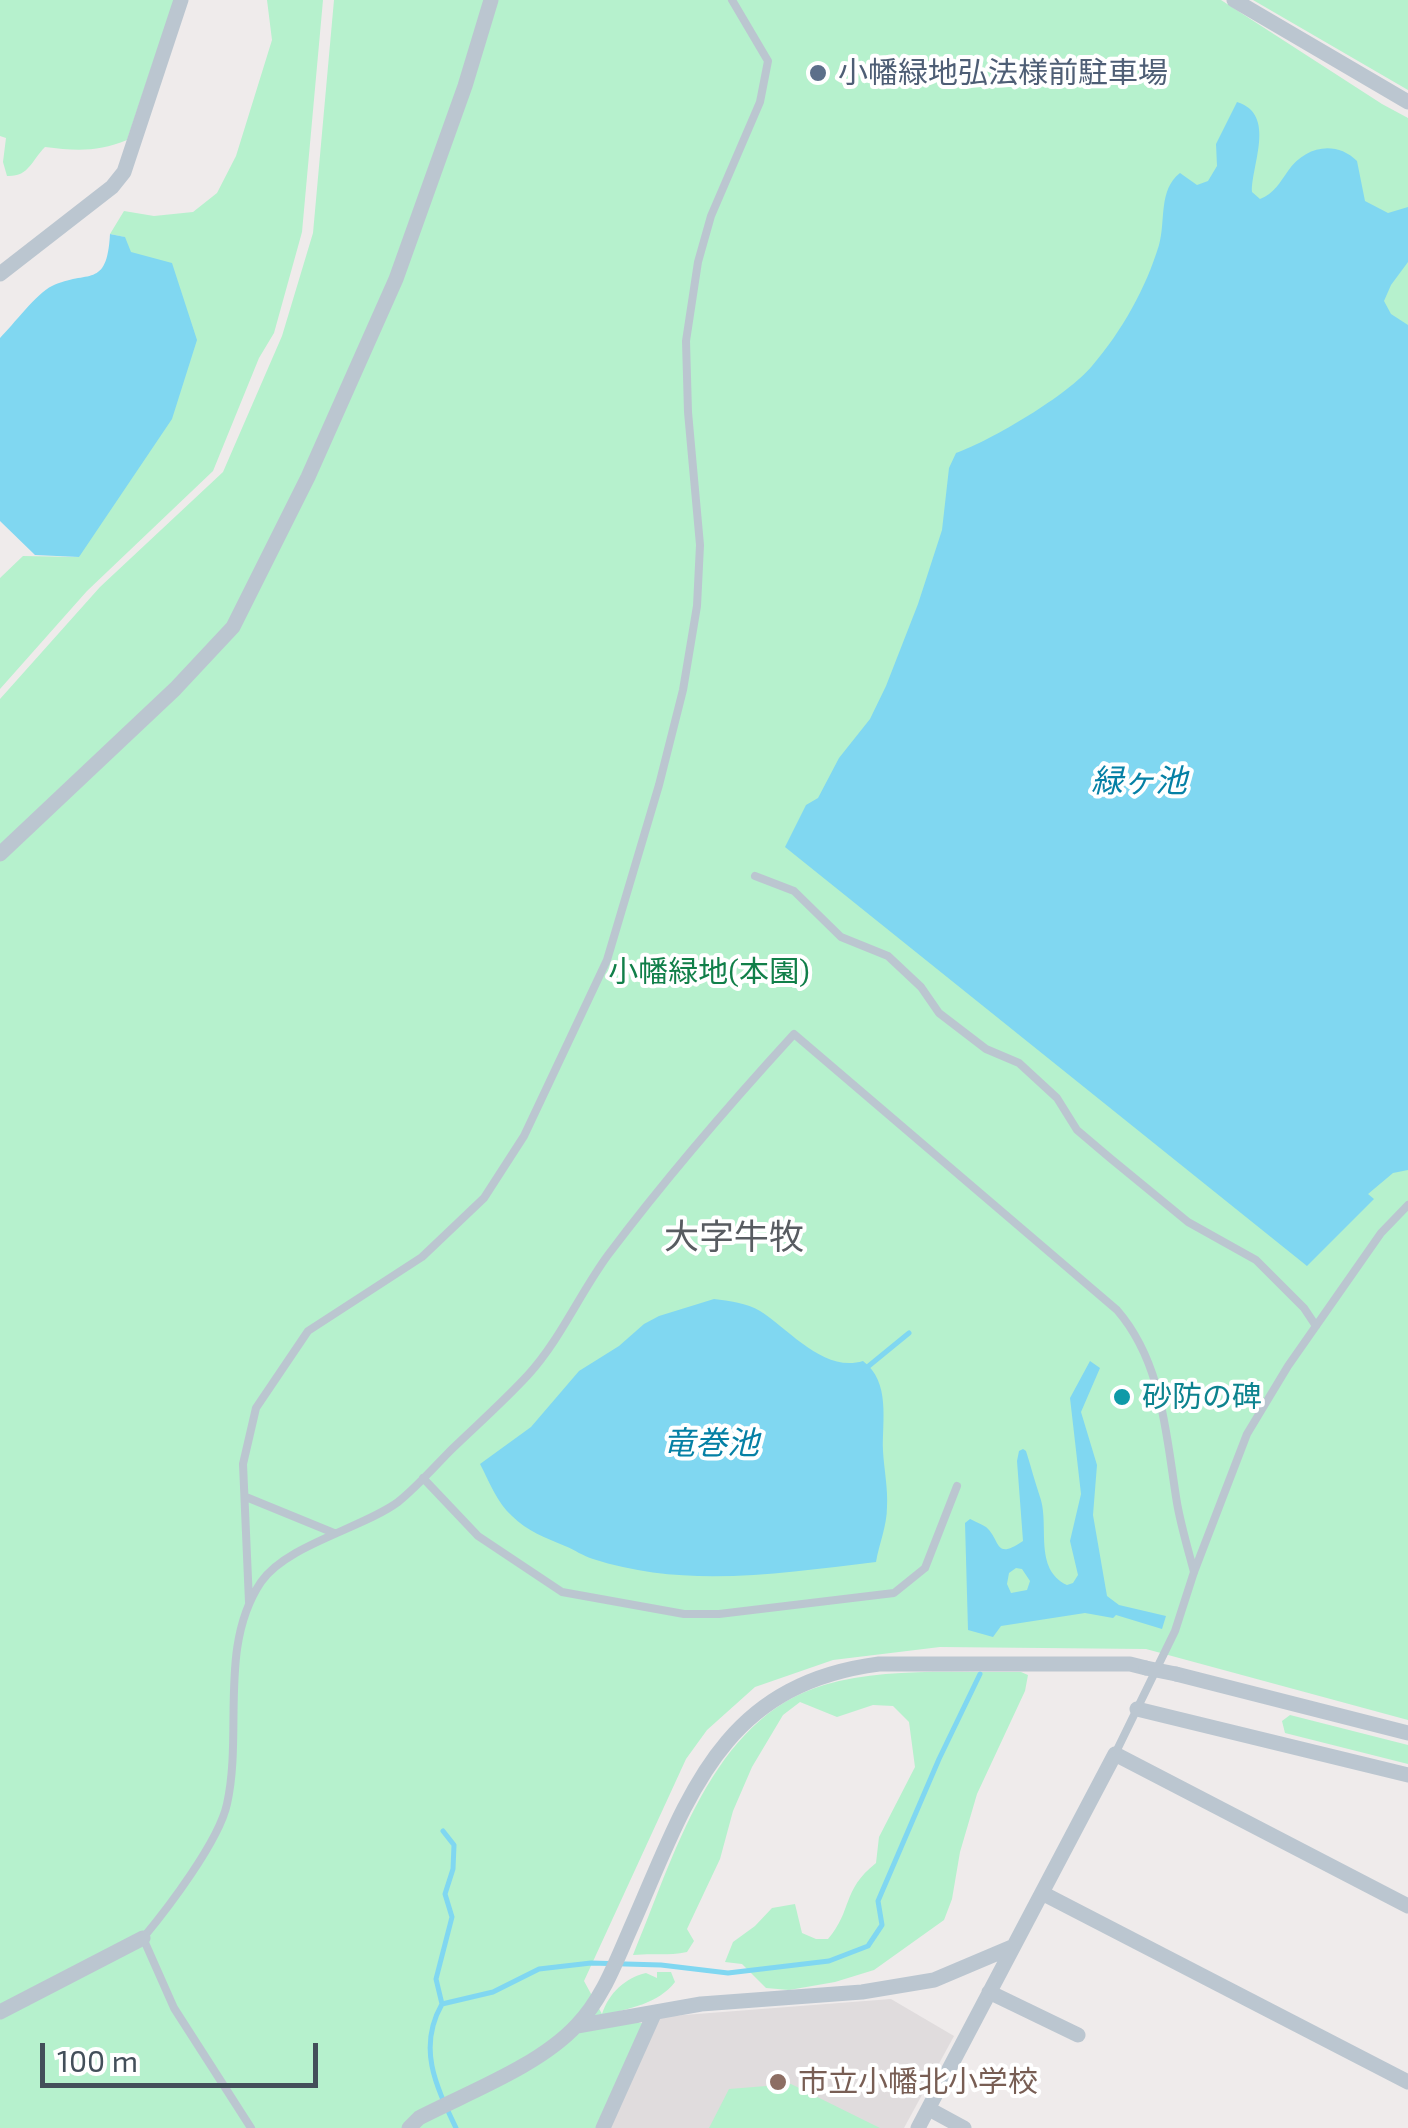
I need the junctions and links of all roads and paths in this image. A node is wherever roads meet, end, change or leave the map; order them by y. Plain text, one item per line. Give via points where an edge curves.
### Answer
1 (181, 0) edge
2 (491, 0) edge
3 (732, 0) edge
4 (1234, 0) edge
5 (1408, 102) edge
6 (0, 274) edge
7 (0, 854) edge
8 (754, 876) dead end
9 (1408, 1205) edge
10 (1316, 1326) junction
11 (423, 1478) junction
12 (958, 1486) dead end
13 (246, 1498) junction
14 (334, 1533) junction
15 (1194, 1572) junction
16 (249, 1602) junction
17 (1137, 1709) junction
18 (1408, 1733) edge
19 (1114, 1754) junction
20 (1408, 1775) edge
21 (1042, 1893) junction
22 (1408, 1906) edge
23 (143, 1938) junction
24 (1012, 1947) junction
25 (990, 1992) junction
26 (0, 2012) edge
27 (654, 2012) junction
28 (577, 2026) junction
29 (1078, 2035) dead end
30 (1408, 2082) edge
31 (928, 2109) junction
32 (251, 2128) edge
33 (409, 2128) edge
34 (602, 2128) edge
35 (918, 2128) edge
36 (964, 2128) edge

1 - 6 street via 124,172
2 - 7 street via 396,280 233,627
3 - 13 lane via 768,61 760,102 710,216 698,262 686,340 700,545 697,606 659,785 607,960 524,1136 484,1198 422,1257 308,1331 279,1370 256,1408 243,1464
4 - 5 street
8 - 10 lane via 794,891 842,937 888,956 939,1013 986,1049 1019,1063 1057,1098 1077,1130 1123,1169 1188,1222 1256,1260
9 - 10 lane via 1380,1233
10 - 15 lane via 1247,1434
11 - 12 lane via 478,1536 562,1592 684,1614 894,1593 925,1568
11 - 14 lane via 396,1503
11 - 15 lane via 531,1372 608,1256 794,1034 1134,1330 1166,1424
13 - 14 lane
13 - 16 lane
14 - 16 lane via 264,1578
15 - 17 lane via 1175,1631
16 - 23 lane via 235,1667 226,1809 171,1904
17 - 19 lane
17 - 20 street
18 - 28 street, bridge via 1130,1664 879,1664 816,1678 747,1718 694,1786 607,1984
19 - 21 street
19 - 22 street
21 - 24 street
21 - 30 street
23 - 26 street
23 - 32 lane via 174,2008
24 - 25 street
24 - 27 street via 934,1980
25 - 29 street
25 - 31 street
27 - 28 street
27 - 34 street
28 - 33 street via 531,2060
31 - 35 street
31 - 36 street

